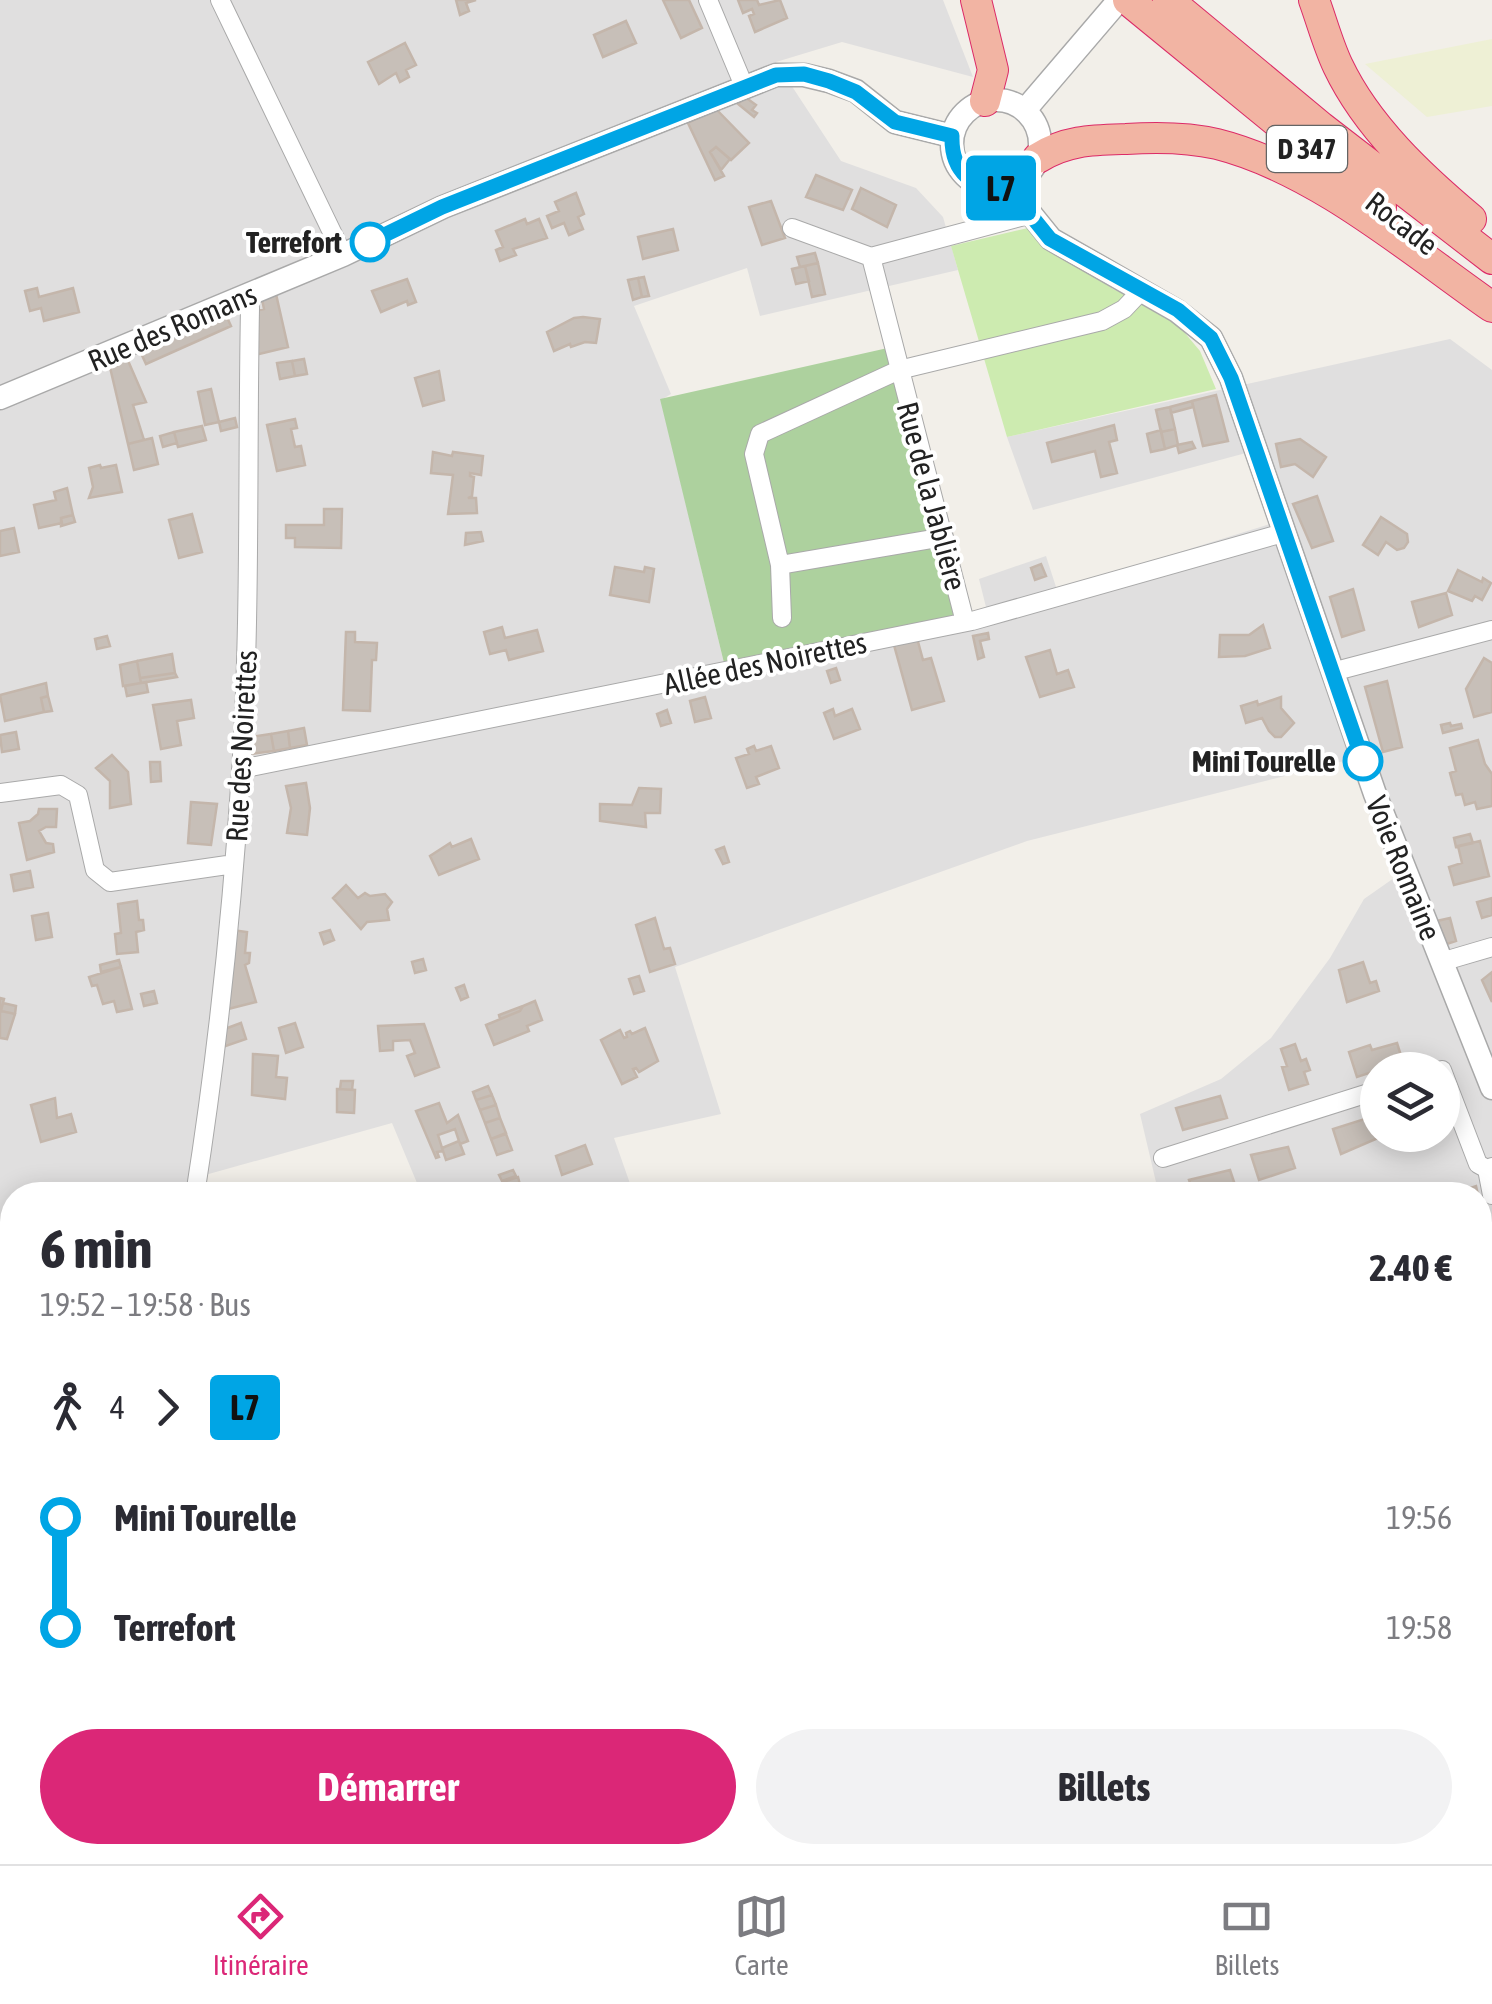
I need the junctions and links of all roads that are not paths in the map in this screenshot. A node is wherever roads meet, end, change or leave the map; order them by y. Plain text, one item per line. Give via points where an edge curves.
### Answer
1 (220, 0) edge
2 (708, 0) edge
3 (976, 0) edge
4 (1119, 0) edge
5 (1128, 0) edge
6 (1168, 0) edge
7 (1314, 0) edge
8 (744, 86) junction
9 (985, 100) junction
10 (1025, 110) junction
11 (952, 136) junction
12 (1038, 158) junction
13 (1008, 187) junction
14 (1028, 215) junction
15 (792, 228) dead end
16 (1492, 238) edge
17 (343, 256) junction
18 (871, 256) junction
19 (1492, 259) edge
20 (1141, 291) junction
21 (1492, 292) edge
22 (246, 296) junction
23 (1492, 307) edge
24 (898, 370) junction
25 (0, 398) edge
26 (1283, 532) junction
27 (944, 537) junction
28 (780, 565) junction
29 (782, 618) dead end
30 (965, 622) junction
31 (1492, 630) edge
32 (1332, 672) junction
33 (242, 769) junction
34 (0, 793) edge
35 (234, 864) junction
36 (1492, 948) edge
37 (1441, 962) junction
38 (1492, 1088) edge
39 (1360, 1096) edge
40 (1460, 1117) edge
41 (1163, 1158) dead end
42 (1489, 1168) edge
43 (197, 1182) edge

1 - 17 street
2 - 8 street
3 - 9 highway via 993,70
4 - 10 street
5 - 21 highway, Rocade / D 347
6 - 19 highway, D 347
7 - 16 highway via 1338,68 1378,128
8 - 11 street, Rue des Romans via 804,74 856,92 895,122
8 - 17 street, Rue des Romans via 442,207
9 - 10 street
9 - 11 street via 963,113
10 - 12 street via 1038,132
11 - 13 street via 956,166 966,178 993,189
12 - 13 street via 1032,171
12 - 23 highway via 1080,141 1164,137 1217,144 1325,191
13 - 14 street, Voie Romaine
14 - 18 street
14 - 20 street, Voie Romaine via 1050,239
15 - 18 street
17 - 22 street, Rue des Romans
18 - 24 street, Rue de la Jablière
20 - 24 street via 1102,321
20 - 26 street, Voie Romaine via 1211,338
22 - 25 street, Rue des Romans
22 - 33 street, Rue des Noirettes
24 - 27 street, Rue de la Jablière
24 - 28 street via 760,434 754,454
26 - 30 street, Allée des Noirettes
26 - 32 street, Voie Romaine
27 - 28 street
27 - 30 street, Rue de la Jablière
28 - 29 street
30 - 33 street, Allée des Noirettes
31 - 32 street
32 - 37 street, Voie Romaine
33 - 35 street, Rue des Noirettes
34 - 35 street via 70,788 78,795 94,870 110,882
35 - 43 street, Rue des Noirettes
36 - 37 street
37 - 38 street, Voie Romaine
39 - 41 street
40 - 42 street via 1478,1164

